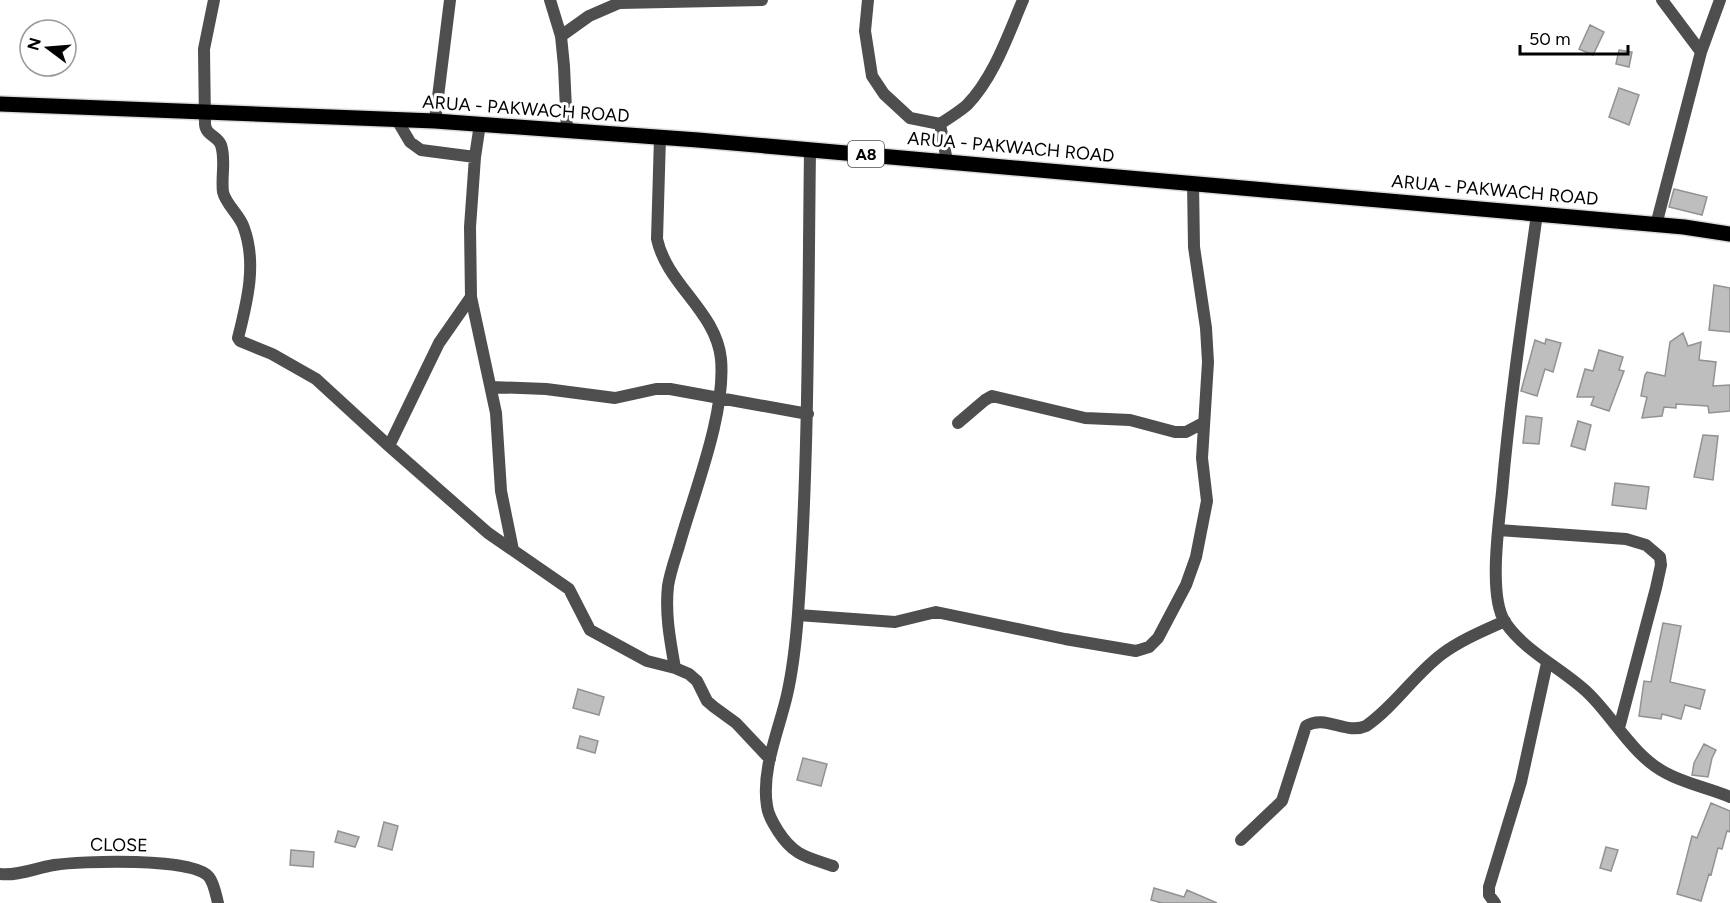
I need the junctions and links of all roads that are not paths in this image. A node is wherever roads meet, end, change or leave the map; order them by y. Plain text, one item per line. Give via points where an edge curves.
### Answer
1 (214, 0) edge
2 (450, 0) edge
3 (550, 0) edge
4 (762, 0) edge
5 (868, 0) edge
6 (1023, 0) edge
7 (1662, 0) edge
8 (1720, 0) edge
9 (561, 36) junction
10 (1701, 52) junction
11 (0, 104) edge
12 (205, 112) junction
13 (396, 120) junction
14 (435, 121) junction
15 (480, 124) junction
16 (940, 124) junction
17 (567, 130) junction
18 (660, 137) junction
19 (810, 150) junction
20 (475, 157) junction
21 (947, 161) junction
22 (1193, 183) junction
23 (1537, 214) junction
24 (1656, 225) junction
25 (1730, 234) edge
26 (471, 297) junction
27 (492, 387) junction
28 (718, 399) junction
29 (808, 414) junction
30 (958, 423) dead end
31 (1203, 423) junction
32 (389, 446) junction
33 (1498, 530) junction
34 (513, 550) junction
35 (798, 615) junction
36 (1505, 621) junction
37 (1547, 663) junction
38 (675, 668) junction
39 (1619, 728) junction
40 (770, 759) junction
41 (1730, 797) edge
42 (1241, 840) dead end
43 (833, 866) dead end
44 (0, 874) edge
45 (218, 903) edge
46 (1495, 903) edge

1 - 12 street via 204,49
2 - 14 street
3 - 9 street
4 - 9 street via 619,3 589,16
5 - 16 street via 865,31 872,76 884,94 910,118
6 - 16 street via 997,59 973,98
7 - 10 street
8 - 10 street
9 - 17 street
10 - 24 street
11 - 12 main road, ARUA - PAKWACH ROAD / A8
12 - 13 main road, ARUA - PAKWACH ROAD / A8
12 - 32 street via 205,130 221,147 224,195 244,225 248,249 250,285 239,340 316,380
13 - 14 main road, ARUA - PAKWACH ROAD / A8
13 - 20 street via 410,142 422,150
14 - 15 main road, ARUA - PAKWACH ROAD / A8
15 - 17 main road, ARUA - PAKWACH ROAD / A8
15 - 20 street
16 - 21 street
17 - 18 main road, ARUA - PAKWACH ROAD / A8
18 - 19 main road, ARUA - PAKWACH ROAD / A8
18 - 28 street via 657,239 666,263 714,331 721,360
19 - 21 main road, ARUA - PAKWACH ROAD / A8
19 - 29 street
20 - 26 street
21 - 22 main road, ARUA - PAKWACH ROAD / A8
22 - 23 main road, ARUA - PAKWACH ROAD / A8
22 - 31 street via 1194,247 1208,362
23 - 24 main road, ARUA - PAKWACH ROAD / A8
23 - 33 street
24 - 25 main road, ARUA - PAKWACH ROAD / A8
26 - 27 street
26 - 32 street via 438,343
27 - 28 street via 615,398 663,389
27 - 34 street via 501,491
28 - 29 street
28 - 38 street via 709,446 669,583 667,616
29 - 35 street
30 - 31 street via 995,396 1085,418 1130,420 1175,432 1186,432
31 - 35 street via 1207,501 1196,557 1174,610 1149,647 1136,651 936,612 895,622
32 - 34 street via 488,533
33 - 36 street via 1497,593
33 - 39 street via 1626,539 1646,545 1660,557 1656,588
34 - 38 street via 569,589 593,632 647,661
35 - 40 street via 790,680
36 - 37 street
36 - 42 street via 1464,639 1441,655 1366,726 1349,728 1319,721 1306,726 1282,801
37 - 39 street via 1585,690
37 - 46 street via 1521,782 1489,887
38 - 40 street via 697,681 707,701 736,723
39 - 41 street via 1642,756 1665,773
40 - 43 street via 766,804 774,825 791,849
44 - 45 street, CLOSE via 83,862 150,863 204,873

